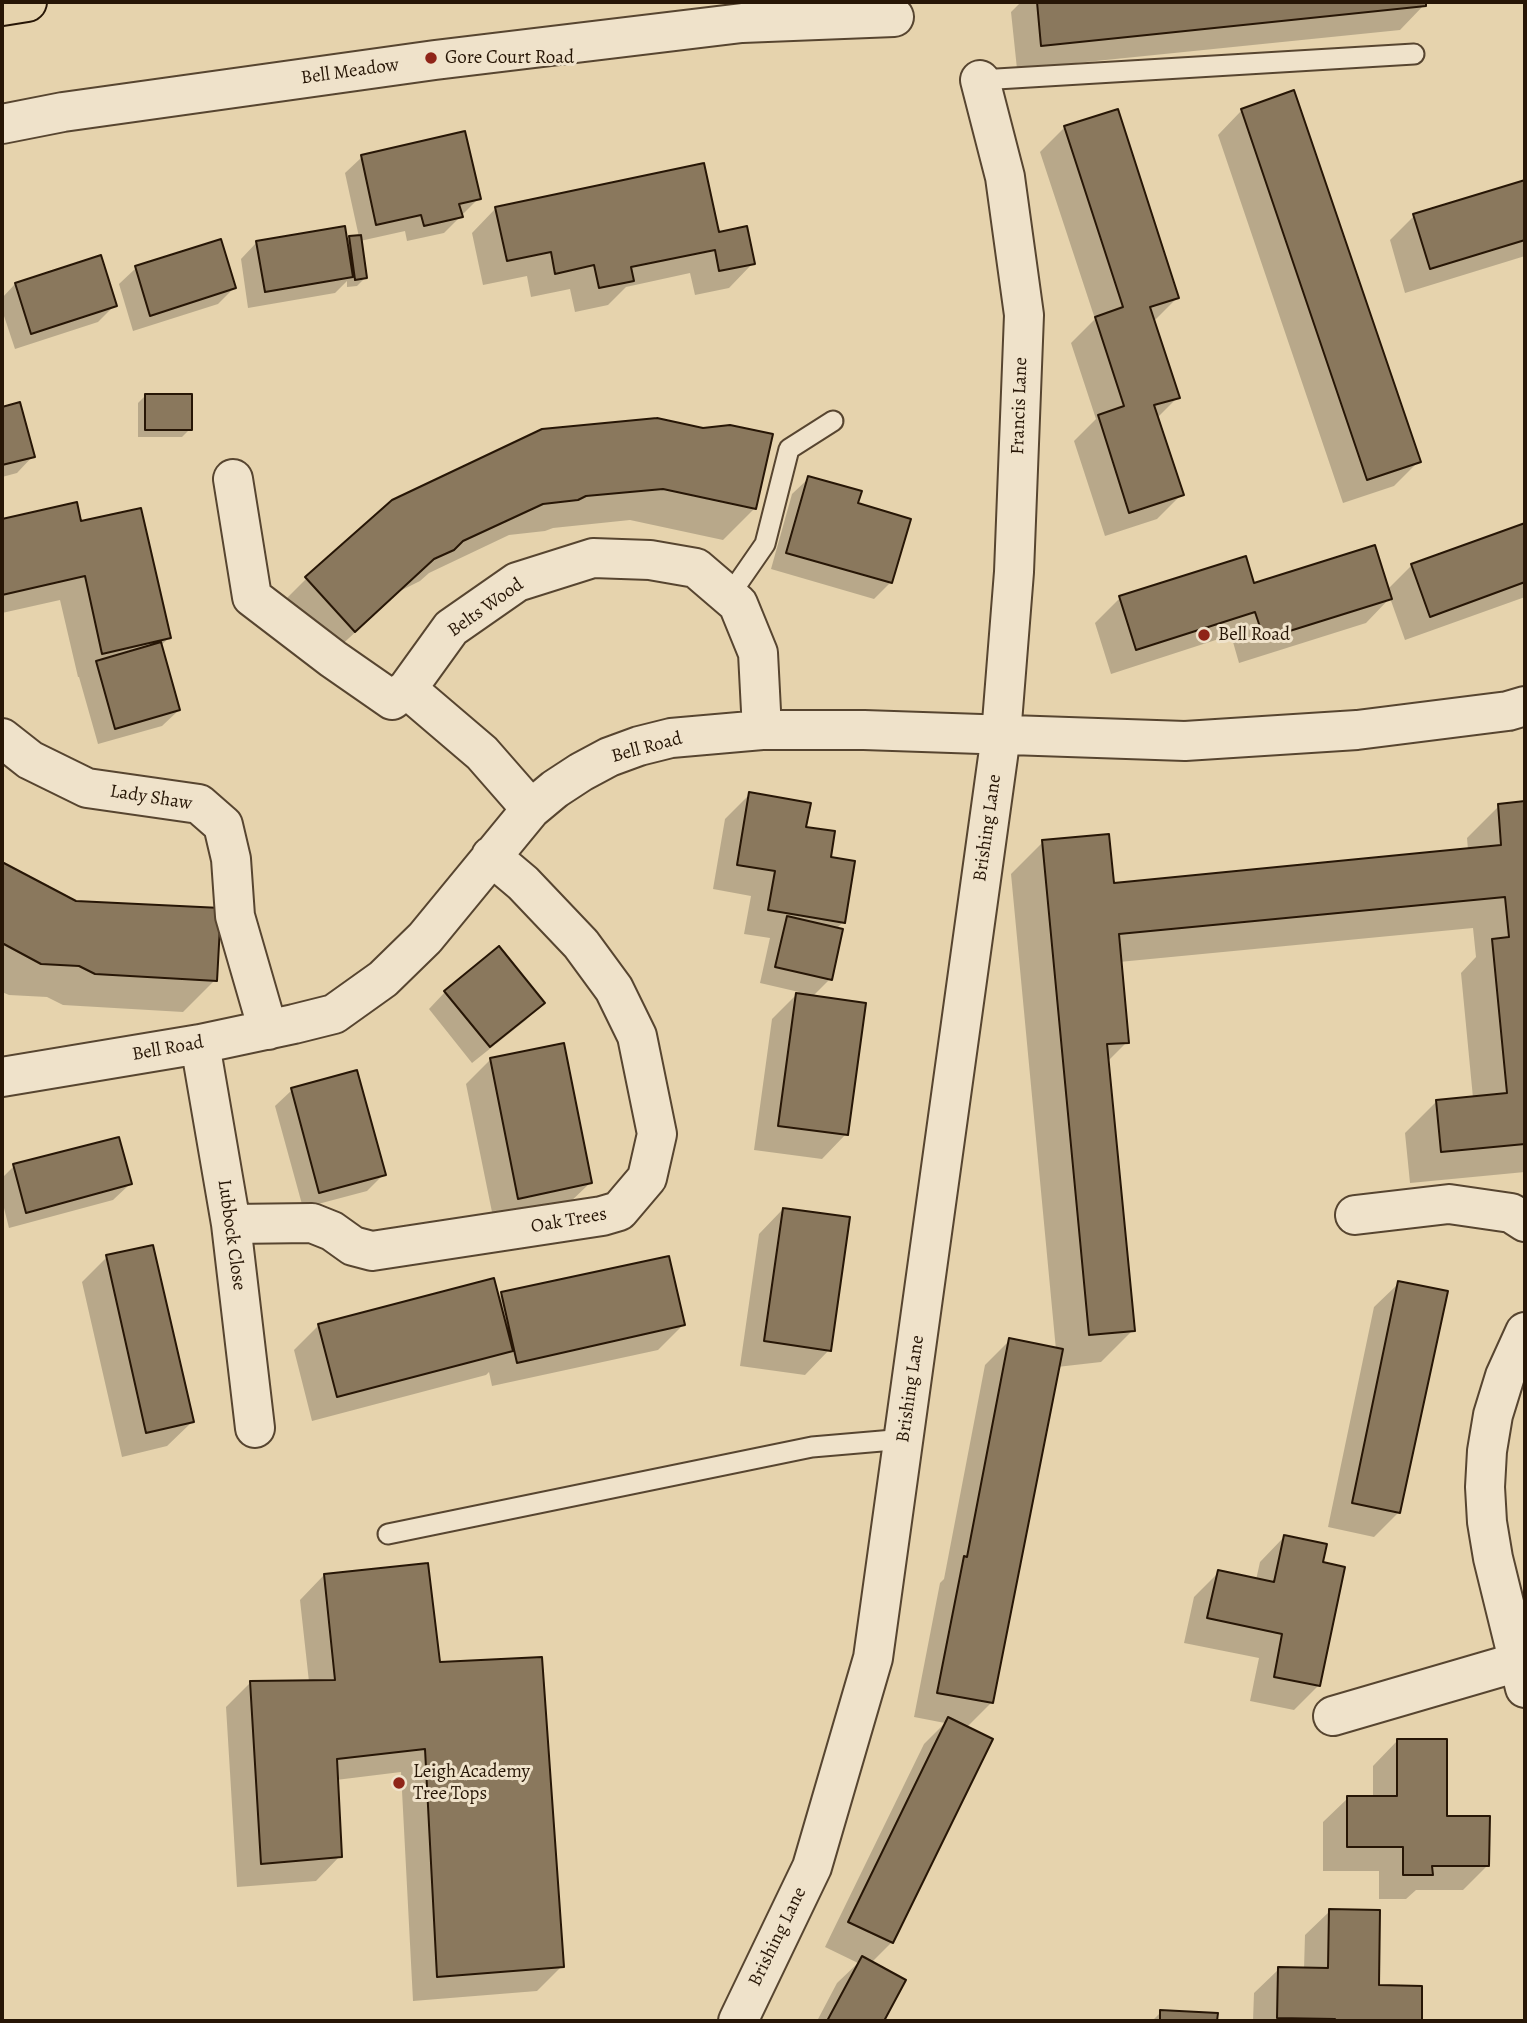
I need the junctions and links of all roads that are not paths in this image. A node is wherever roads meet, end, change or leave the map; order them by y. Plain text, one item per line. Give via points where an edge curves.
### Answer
1 (27, 2) edge
2 (2, 6) edge
3 (740, 12) edge
4 (894, 17) dead end
5 (1414, 54) dead end
6 (980, 80) joint
7 (2, 124) edge
8 (833, 421) dead end
9 (233, 480) dead end
10 (729, 596) junction
11 (407, 688) junction
12 (1525, 706) edge
13 (762, 730) junction
14 (1001, 735) junction
15 (2, 738) edge
16 (531, 809) junction
17 (491, 856) junction
18 (268, 1030) junction
19 (200, 1044) junction
20 (2, 1077) edge
21 (1355, 1215) dead end
22 (1525, 1222) edge
23 (231, 1224) junction
24 (1523, 1342) edge
25 (255, 1428) dead end
26 (905, 1440) junction
27 (388, 1534) dead end
28 (1522, 1675) edge
29 (1334, 1716) dead end
30 (738, 2021) edge

1 - 2 main road
3 - 4 street, Bell Meadow
3 - 7 street, Bell Meadow
5 - 6 lane
6 - 14 street, Francis Lane via 1005,177 1024,315 1014,572
8 - 10 lane via 789,449 765,544
9 - 11 street via 252,597 392,699
10 - 11 street, Belts Wood via 696,568 650,560 593,558 517,582 451,628
10 - 13 street, Belts Wood via 738,604 758,653
11 - 16 street via 482,753
12 - 14 street, Bell Road via 1357,730 1185,741
13 - 14 street, Bell Road
13 - 16 street, Bell Road via 671,738 639,746 581,772
14 - 26 street, Brishing Lane
15 - 18 street, Lady Shaw via 30,760 87,789 199,804 223,825 231,859 234,916
16 - 17 street, Bell Road
17 - 18 street, Bell Road via 425,938 383,979 334,1013
17 - 23 street, Oak Trees via 581,944 614,989 637,1036 657,1134 647,1178 619,1211 602,1216 372,1251 353,1246 332,1230 312,1223
18 - 19 street, Bell Road
19 - 20 street, Bell Road
19 - 23 street, Lubbock Close
21 - 22 street via 1449,1204 1511,1213
23 - 25 street, Lubbock Close
24 - 28 street via 1504,1376 1493,1415 1485,1487 1493,1558
26 - 27 lane via 812,1447
26 - 30 street, Brishing Lane via 873,1658 812,1867
28 - 29 street

